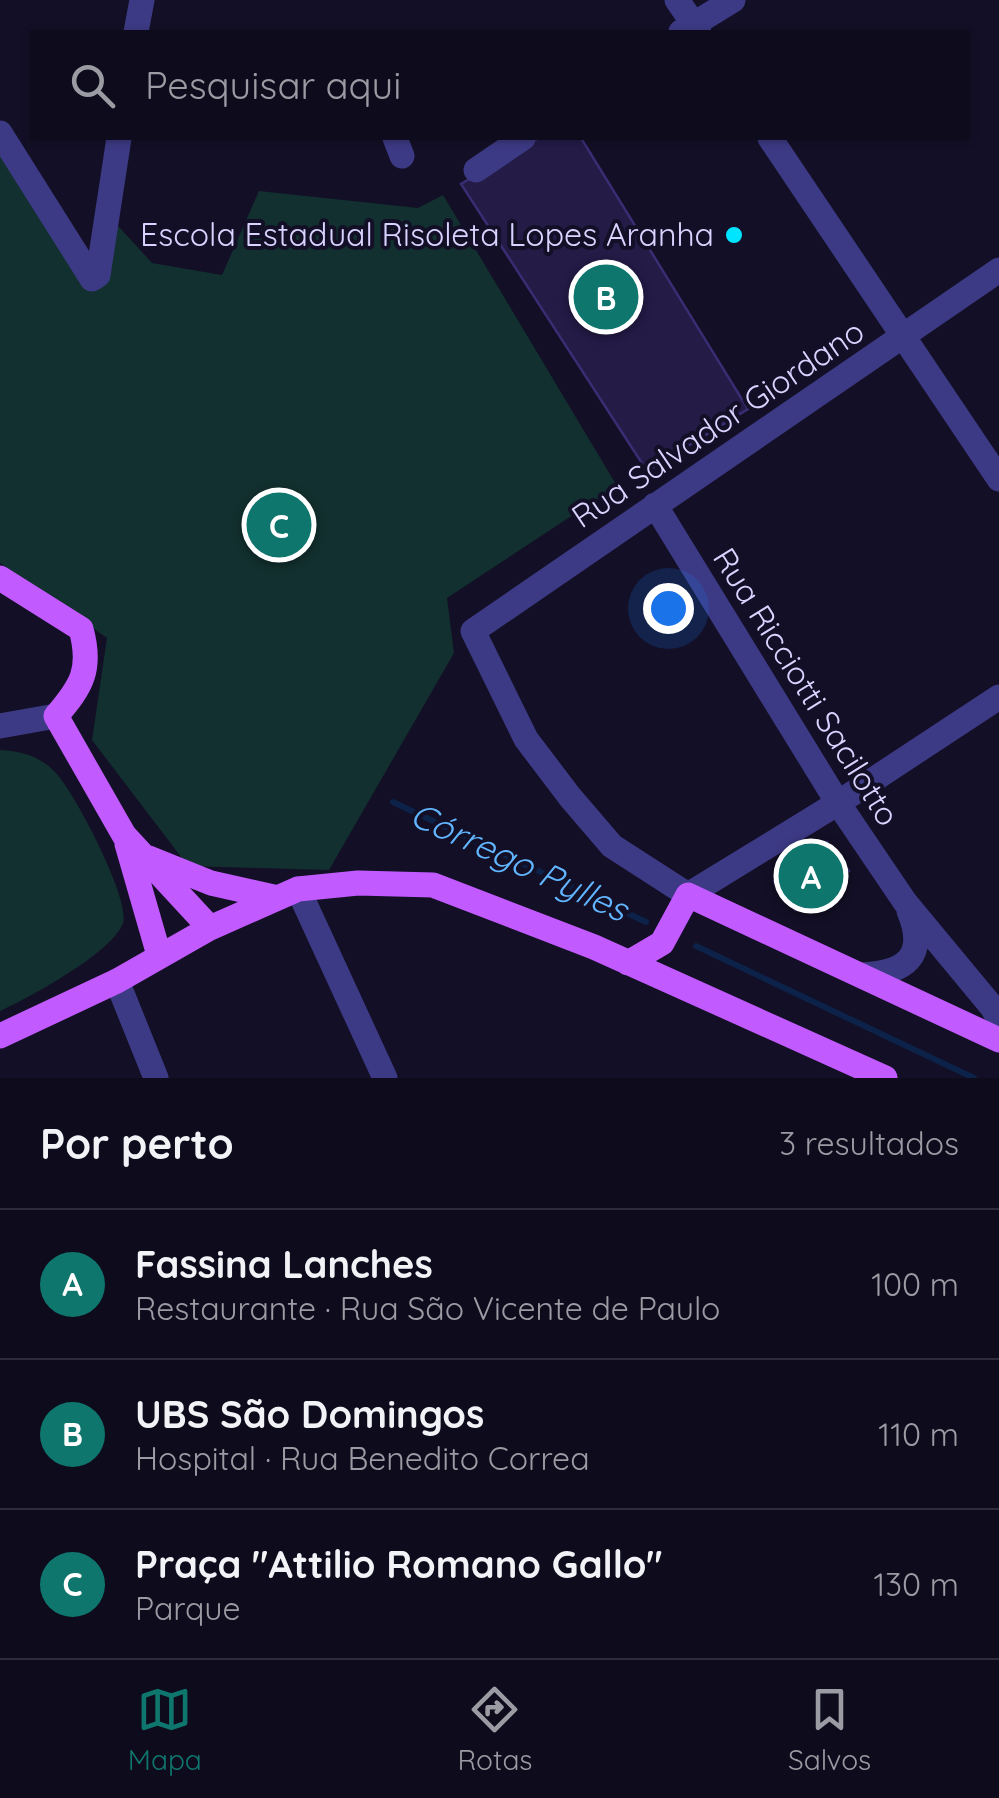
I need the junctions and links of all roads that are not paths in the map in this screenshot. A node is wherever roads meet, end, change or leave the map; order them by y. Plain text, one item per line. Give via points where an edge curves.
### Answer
1 (142, 0) edge
2 (678, 0) edge
3 (733, 0) edge
4 (136, 30) edge
5 (691, 30) edge
6 (0, 134) edge
7 (120, 140) edge
8 (516, 140) edge
9 (771, 140) edge
10 (476, 170) dead end
11 (999, 270) edge
12 (904, 336) junction
13 (999, 478) edge
14 (654, 505) junction
15 (0, 578) edge
16 (999, 697) edge
17 (56, 716) junction
18 (0, 726) edge
19 (838, 804) junction
20 (133, 844) junction
21 (288, 893) junction
22 (688, 895) junction
23 (905, 902) junction
24 (210, 928) junction
25 (662, 943) junction
26 (159, 955) junction
27 (628, 963) junction
28 (861, 975) junction
29 (116, 981) junction
30 (670, 984) junction
31 (997, 1009) edge
32 (0, 1036) edge
33 (999, 1040) edge
34 (156, 1078) edge
35 (385, 1078) edge
36 (884, 1078) edge

1 - 4 street
2 - 5 street
3 - 5 street
6 - 7 street via 92,279
8 - 10 street
9 - 12 street
11 - 12 street, Rua Salvador Giordano
12 - 13 street
12 - 14 street, Rua Salvador Giordano
14 - 19 street, Rua Ricciotti Sacilotto
14 - 22 street, Rua Salvador Giordano via 474,631 526,739 570,797 612,846
15 - 17 main road via 81,629 88,654 77,692
16 - 19 street
17 - 18 street
17 - 20 main road
19 - 22 street
19 - 23 street, Rua Ricciotti Sacilotto
20 - 21 main road via 211,884
20 - 24 main road
20 - 26 main road
21 - 24 main road
21 - 27 main road via 358,883 433,885
21 - 35 street
22 - 25 main road
22 - 28 main road
23 - 28 street, Rua Ricciotti Sacilotto via 917,937 914,951 896,971
23 - 31 street, Rua Ricciotti Sacilotto
24 - 26 main road
25 - 27 main road
25 - 30 main road
26 - 29 main road
27 - 30 main road
28 - 33 main road
29 - 32 main road
29 - 34 street
30 - 36 main road

